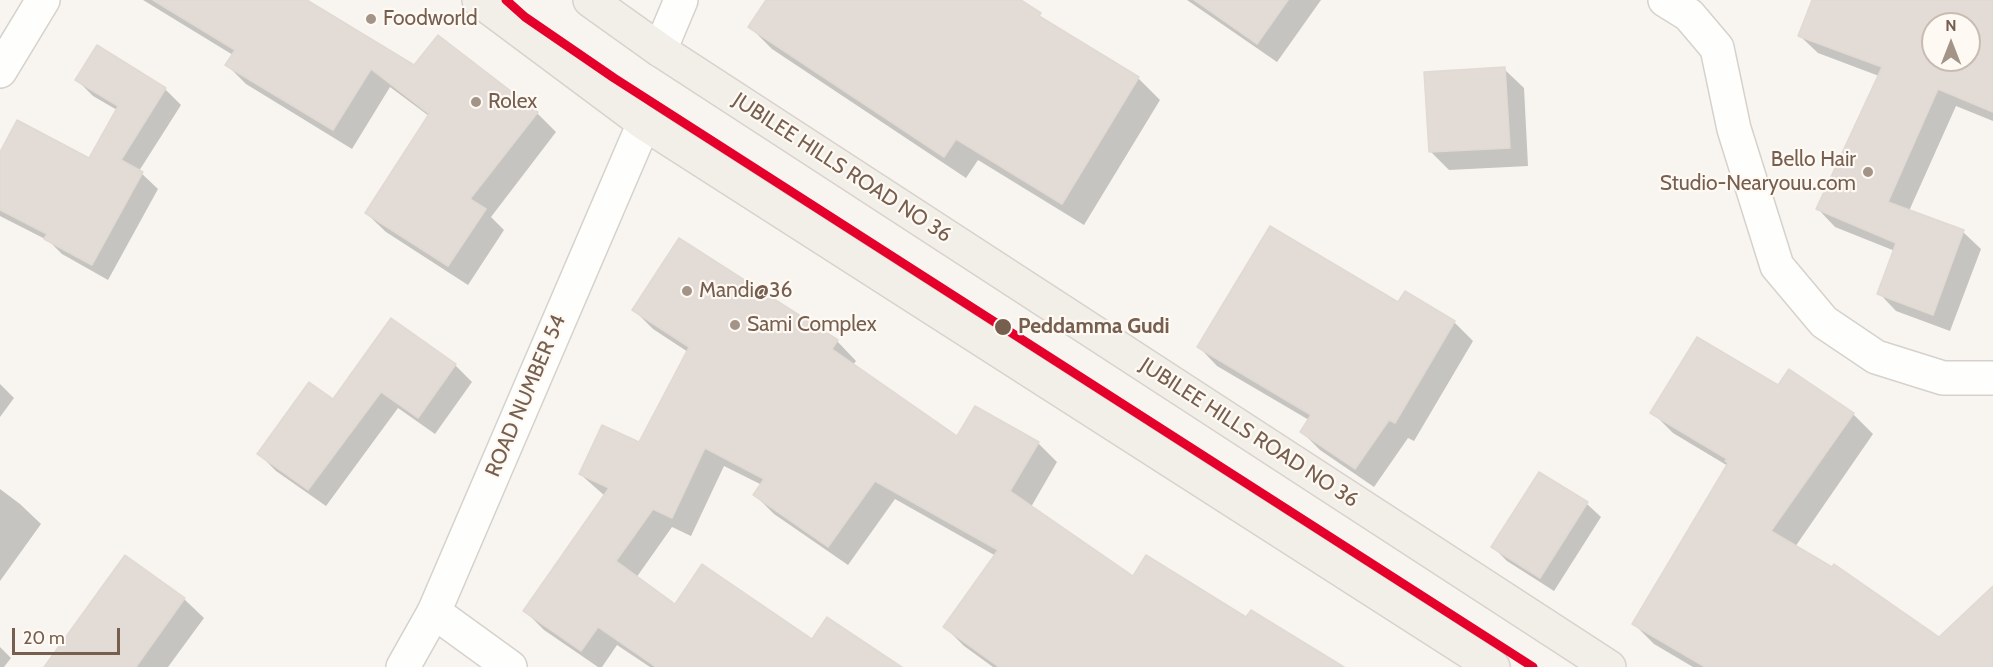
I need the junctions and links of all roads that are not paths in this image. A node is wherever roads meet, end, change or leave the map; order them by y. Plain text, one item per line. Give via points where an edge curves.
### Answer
1 (43, 0) edge
2 (479, 0) edge
3 (590, 0) edge
4 (681, 0) edge
5 (1665, 0) edge
6 (660, 50) junction
7 (0, 71) edge
8 (644, 123) junction
9 (1993, 378) edge
10 (434, 612) junction
11 (1593, 662) edge
12 (403, 667) edge
13 (510, 667) edge
14 (1493, 667) edge

1 - 7 street
2 - 8 main road
3 - 6 main road, JUBILEE HILLS ROAD NO 36
4 - 6 street
5 - 9 street via 1689,15 1717,48 1734,129 1777,266 1824,322 1876,357 1942,378
6 - 11 main road, JUBILEE HILLS ROAD NO 36
8 - 10 street, ROAD NUMBER 54
8 - 14 main road
10 - 12 street, ROAD NUMBER 54
10 - 13 street

